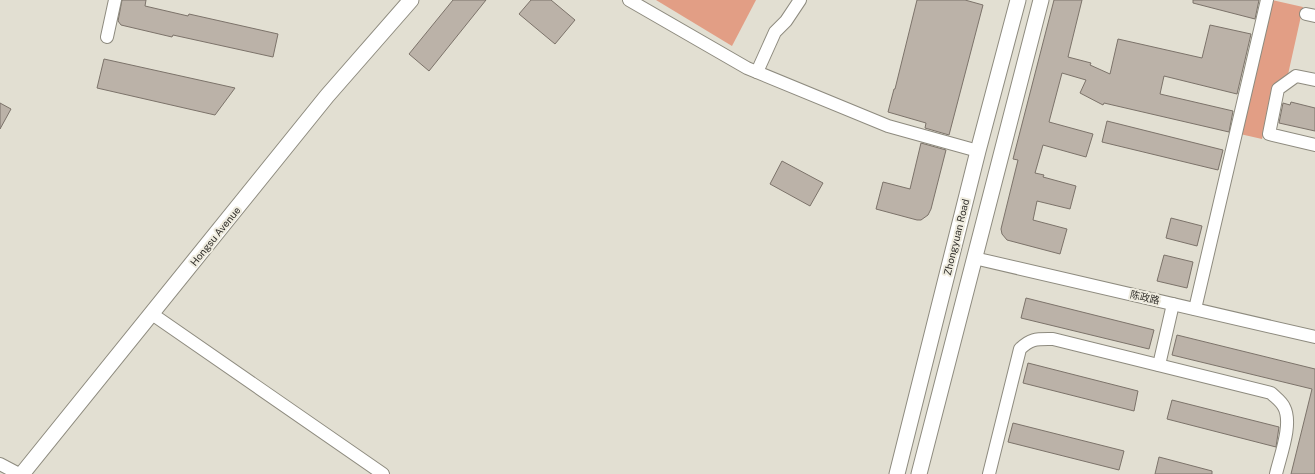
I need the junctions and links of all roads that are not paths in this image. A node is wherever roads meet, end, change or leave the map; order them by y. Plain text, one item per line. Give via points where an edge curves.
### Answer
1 (115, 0) edge
2 (411, 0) edge
3 (629, 0) edge
4 (800, 0) edge
5 (1018, 0) edge
6 (1041, 0) edge
7 (1267, 0) edge
8 (107, 37) dead end
9 (757, 72) junction
10 (1315, 80) edge
11 (1315, 145) edge
12 (978, 151) junction
13 (974, 258) junction
14 (1173, 304) junction
15 (1195, 309) junction
16 (152, 314) junction
17 (1315, 337) edge
18 (1159, 365) junction
19 (0, 464) edge
20 (20, 474) edge
21 (383, 474) edge
22 (897, 474) edge
23 (919, 474) edge
24 (989, 474) edge
25 (1276, 474) edge

1 - 8 street
2 - 16 main road, Hongsu Avenue via 327,96
3 - 9 street
4 - 9 street via 776,32
5 - 12 main road, Zhongyuan Road
6 - 13 main road
7 - 15 street
9 - 12 street via 888,126
10 - 11 street via 1296,76 1278,89 1269,134
12 - 22 main road, Zhongyuan Road
13 - 14 street, 陈政路
13 - 23 main road
14 - 15 street, 陈政路
14 - 18 street
15 - 17 street, 陈政路
16 - 20 main road, Hongsu Avenue
16 - 21 street
18 - 24 street via 1053,339 1027,342 1020,350
18 - 25 street via 1271,394 1279,400 1285,409 1287,423
19 - 20 street

